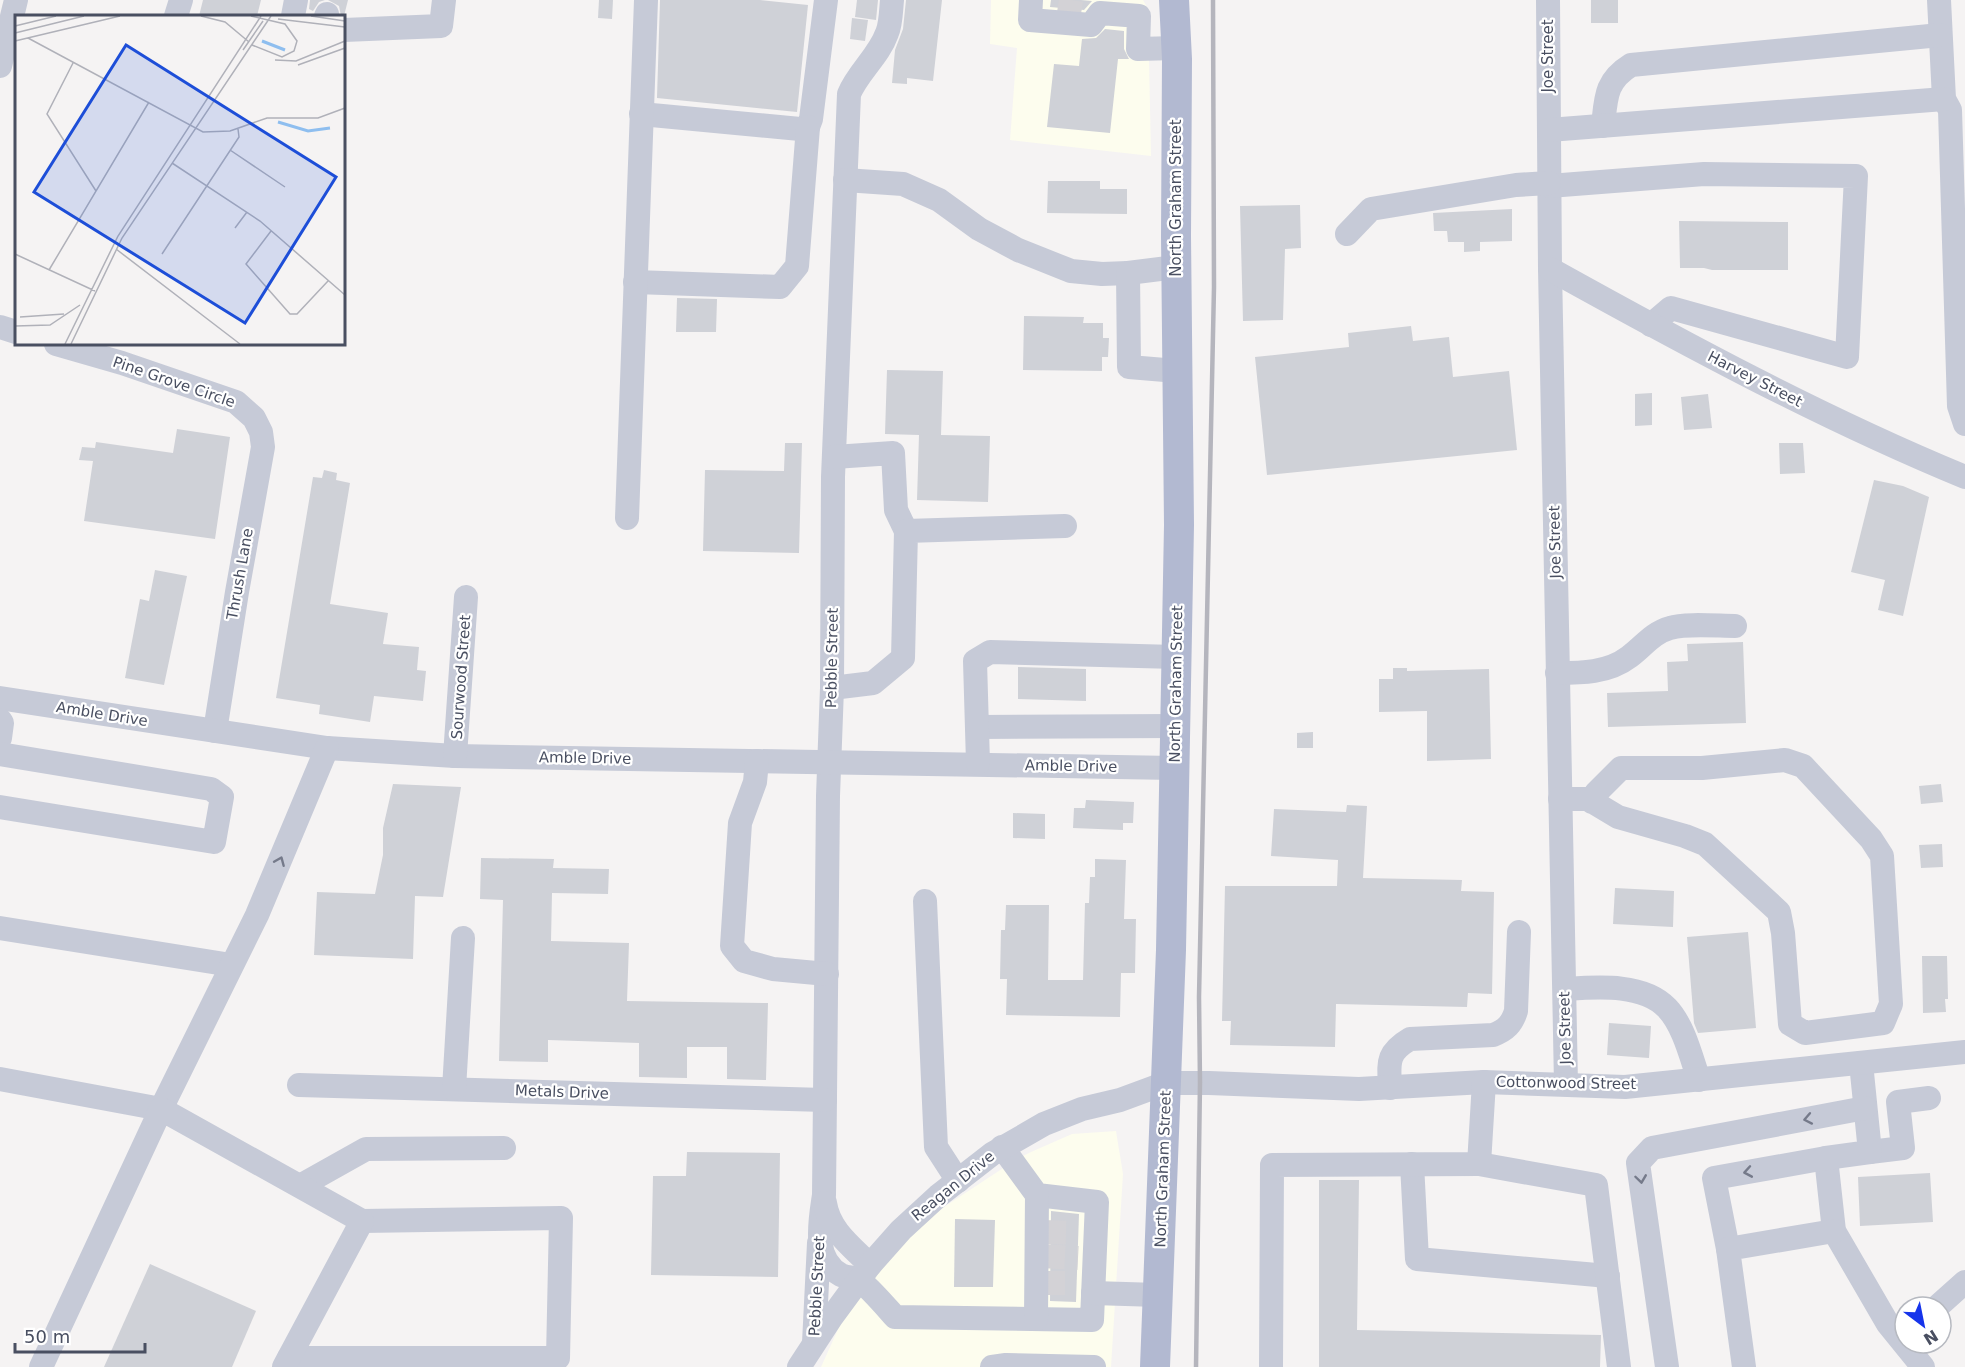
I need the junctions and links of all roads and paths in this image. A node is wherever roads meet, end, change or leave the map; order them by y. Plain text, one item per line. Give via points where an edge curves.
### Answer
1 (181, 0) edge
2 (296, 0) edge
3 (444, 0) edge
4 (646, 0) edge
5 (826, 0) edge
6 (892, 0) edge
7 (1031, 0) edge
8 (1174, 0) edge
9 (1548, 0) edge
10 (1939, 0) edge
11 (10, 4) edge
12 (1100, 6) edge
13 (176, 15) edge
14 (293, 15) edge
15 (345, 21) edge
16 (1940, 35) junction
17 (1176, 48) junction
18 (0, 66) edge
19 (1944, 99) junction
20 (641, 114) junction
21 (1603, 126) junction
22 (808, 127) junction
23 (1549, 130) junction
24 (845, 180) junction
25 (1549, 185) junction
26 (1347, 234) dead end
27 (1176, 267) junction
28 (1550, 269) junction
29 (1128, 273) junction
30 (635, 282) junction
31 (1652, 325) junction
32 (0, 327) edge
33 (15, 332) edge
34 (59, 345) edge
35 (1177, 371) junction
36 (254, 418) joint
37 (1965, 424) edge
38 (834, 457) junction
39 (1965, 477) edge
40 (627, 518) dead end
41 (1065, 526) dead end
42 (906, 531) junction
43 (466, 597) dead end
44 (1735, 626) dead end
45 (1176, 657) junction
46 (1557, 673) junction
47 (832, 688) junction
48 (0, 698) edge
49 (0, 720) edge
50 (1175, 726) junction
51 (977, 727) junction
52 (215, 731) junction
53 (0, 738) edge
54 (327, 748) junction
55 (0, 754) edge
56 (455, 756) junction
57 (756, 761) junction
58 (830, 762) junction
59 (978, 764) junction
60 (1174, 768) junction
61 (1560, 799) junction
62 (1592, 802) junction
63 (0, 807) edge
64 (925, 902) dead end
65 (0, 928) edge
66 (1519, 932) dead end
67 (463, 938) dead end
68 (231, 965) junction
69 (827, 974) junction
70 (1565, 989) junction
71 (1833, 1029) junction
72 (1965, 1052) edge
73 (1861, 1063) junction
74 (1837, 1066) junction
75 (0, 1079) edge
76 (1699, 1080) junction
77 (1484, 1082) junction
78 (1166, 1083) junction
79 (1566, 1084) junction
80 (299, 1085) dead end
81 (1390, 1088) junction
82 (454, 1089) junction
83 (1929, 1098) dead end
84 (825, 1100) junction
85 (160, 1108) junction
86 (1865, 1108) junction
87 (1002, 1147) junction
88 (504, 1148) dead end
89 (1870, 1152) junction
90 (1826, 1158) junction
91 (1412, 1164) junction
92 (1479, 1164) junction
93 (958, 1180) junction
94 (300, 1186) junction
95 (824, 1195) junction
96 (1037, 1195) junction
97 (362, 1221) junction
98 (820, 1226) junction
99 (1834, 1231) junction
100 (1728, 1249) junction
101 (865, 1272) junction
102 (1608, 1276) junction
103 (1965, 1282) edge
104 (1088, 1287) junction
105 (1158, 1295) junction
106 (1950, 1295) edge
107 (1036, 1319) junction
108 (1893, 1329) edge
109 (811, 1358) edge
110 (286, 1362) edge
111 (41, 1367) edge
112 (992, 1367) edge
113 (1094, 1367) edge
114 (1155, 1367) edge
115 (1271, 1367) edge
116 (1619, 1367) edge
117 (1667, 1367) edge
118 (1744, 1367) edge

1 - 13 street
2 - 14 street
3 - 15 street via 441,26
4 - 20 street
5 - 22 street
6 - 24 street, Pebble Street via 888,32 849,94
7 - 12 street via 1030,20 1091,25
8 - 17 main road, North Graham Street
9 - 23 street, Joe Street
10 - 16 street
11 - 18 street
12 - 17 street via 1139,16 1138,49
16 - 19 street
16 - 21 street via 1631,65 1619,72 1606,92
17 - 27 main road, North Graham Street
19 - 21 street
19 - 37 street via 1950,110 1959,406
20 - 22 street
20 - 30 street
21 - 23 street
22 - 30 street via 797,266 780,286
23 - 25 street, Joe Street
24 - 29 street via 903,184 939,200 979,229 1018,250 1071,271
24 - 38 street, Pebble Street
25 - 26 street via 1516,185 1371,209
25 - 28 street, Joe Street
25 - 31 street via 1704,174 1856,176 1847,357 1671,308
27 - 29 street
27 - 35 main road, North Graham Street
28 - 31 street, Harvey Street
28 - 46 street, Joe Street
29 - 35 street via 1129,367
30 - 40 street
31 - 39 street, Harvey Street via 1887,445
32 - 33 street
34 - 36 street, Pine Grove Circle via 236,402
35 - 45 main road, North Graham Street
36 - 52 street, Thrush Lane via 261,432 262,447
38 - 42 street via 893,453 896,510
38 - 47 street, Pebble Street
41 - 42 street
42 - 47 street via 903,658 873,683
43 - 56 street, Sourwood Street
44 - 46 street via 1671,627 1645,642 1628,658 1608,667 1588,673
45 - 50 main road, North Graham Street
45 - 51 street via 990,652 975,661
46 - 61 street, Joe Street
47 - 58 street, Pebble Street
48 - 52 street, Amble Drive
49 - 53 street
50 - 51 street
50 - 60 main road, North Graham Street
51 - 59 street
52 - 54 street, Amble Drive
54 - 56 street, Amble Drive
68 -> 54 street via 257,915
55 - 63 street via 211,789 222,797 214,842
56 - 57 street, Amble Drive
57 - 58 street, Amble Drive
57 - 69 street via 755,782 740,823 732,946 744,961 773,969
58 - 59 street, Amble Drive
58 - 69 street, Pebble Street
59 - 60 street, Amble Drive
60 - 78 main road, North Graham Street
61 - 62 street
61 - 70 street, Joe Street
62 - 71 street via 1618,817 1705,844 1779,912 1790,1024 1805,1033
62 - 71 street via 1621,768 1702,768 1785,760 1803,766 1882,856 1891,1004 1883,1023
64 - 93 street via 936,1147
65 - 68 street
66 - 81 street via 1513,1021 1493,1035 1410,1039 1390,1057
67 - 82 street
68 - 85 street
69 - 84 street, Pebble Street
70 - 76 street via 1627,989 1656,999 1683,1035
70 - 79 street, Joe Street
71 - 74 street
72 - 73 street, Cottonwood Street
73 - 74 street, Cottonwood Street
73 - 86 street
74 - 76 street, Cottonwood Street
75 - 85 street
76 - 79 street, Cottonwood Street via 1625,1087
77 - 79 street, Cottonwood Street
77 - 81 street, Cottonwood Street
77 - 92 street
78 - 81 street, Cottonwood Street
78 - 87 street, Reagan Drive via 1082,1109
78 - 105 main road, North Graham Street
80 - 82 street, Metals Drive
82 - 84 street, Metals Drive
83 - 89 street via 1898,1102 1904,1148
84 - 95 street, Pebble Street
85 - 94 street
85 - 111 street
86 - 89 street
86 -> 117 street via 1652,1148 1638,1163
87 - 93 street, Reagan Drive
87 - 96 street
88 - 94 street via 366,1149
89 - 90 street
90 - 99 street
90 -> 100 street via 1714,1178
91 - 92 street
91 - 102 street via 1417,1259
91 - 115 street via 1272,1165
92 - 102 street via 1596,1185
93 - 101 street, Reagan Drive via 901,1230
94 - 97 street
95 - 98 street, Pebble Street
95 - 101 street, Pebble Street via 826,1211 837,1233
96 - 104 street via 1097,1202 1087,1234
96 - 107 street
97 - 110 street
97 - 110 street via 561,1218 558,1358
98 - 101 street, Pebble Street via 825,1259 842,1275
98 - 109 street, Pebble Street
99 - 100 street
99 - 108 street
100 - 118 street
101 - 107 street via 895,1317
101 - 109 street, Reagan Drive
102 - 116 street
103 - 106 street
104 - 105 street
104 - 107 street via 1092,1320
105 - 114 main road, North Graham Street
112 - 113 street

